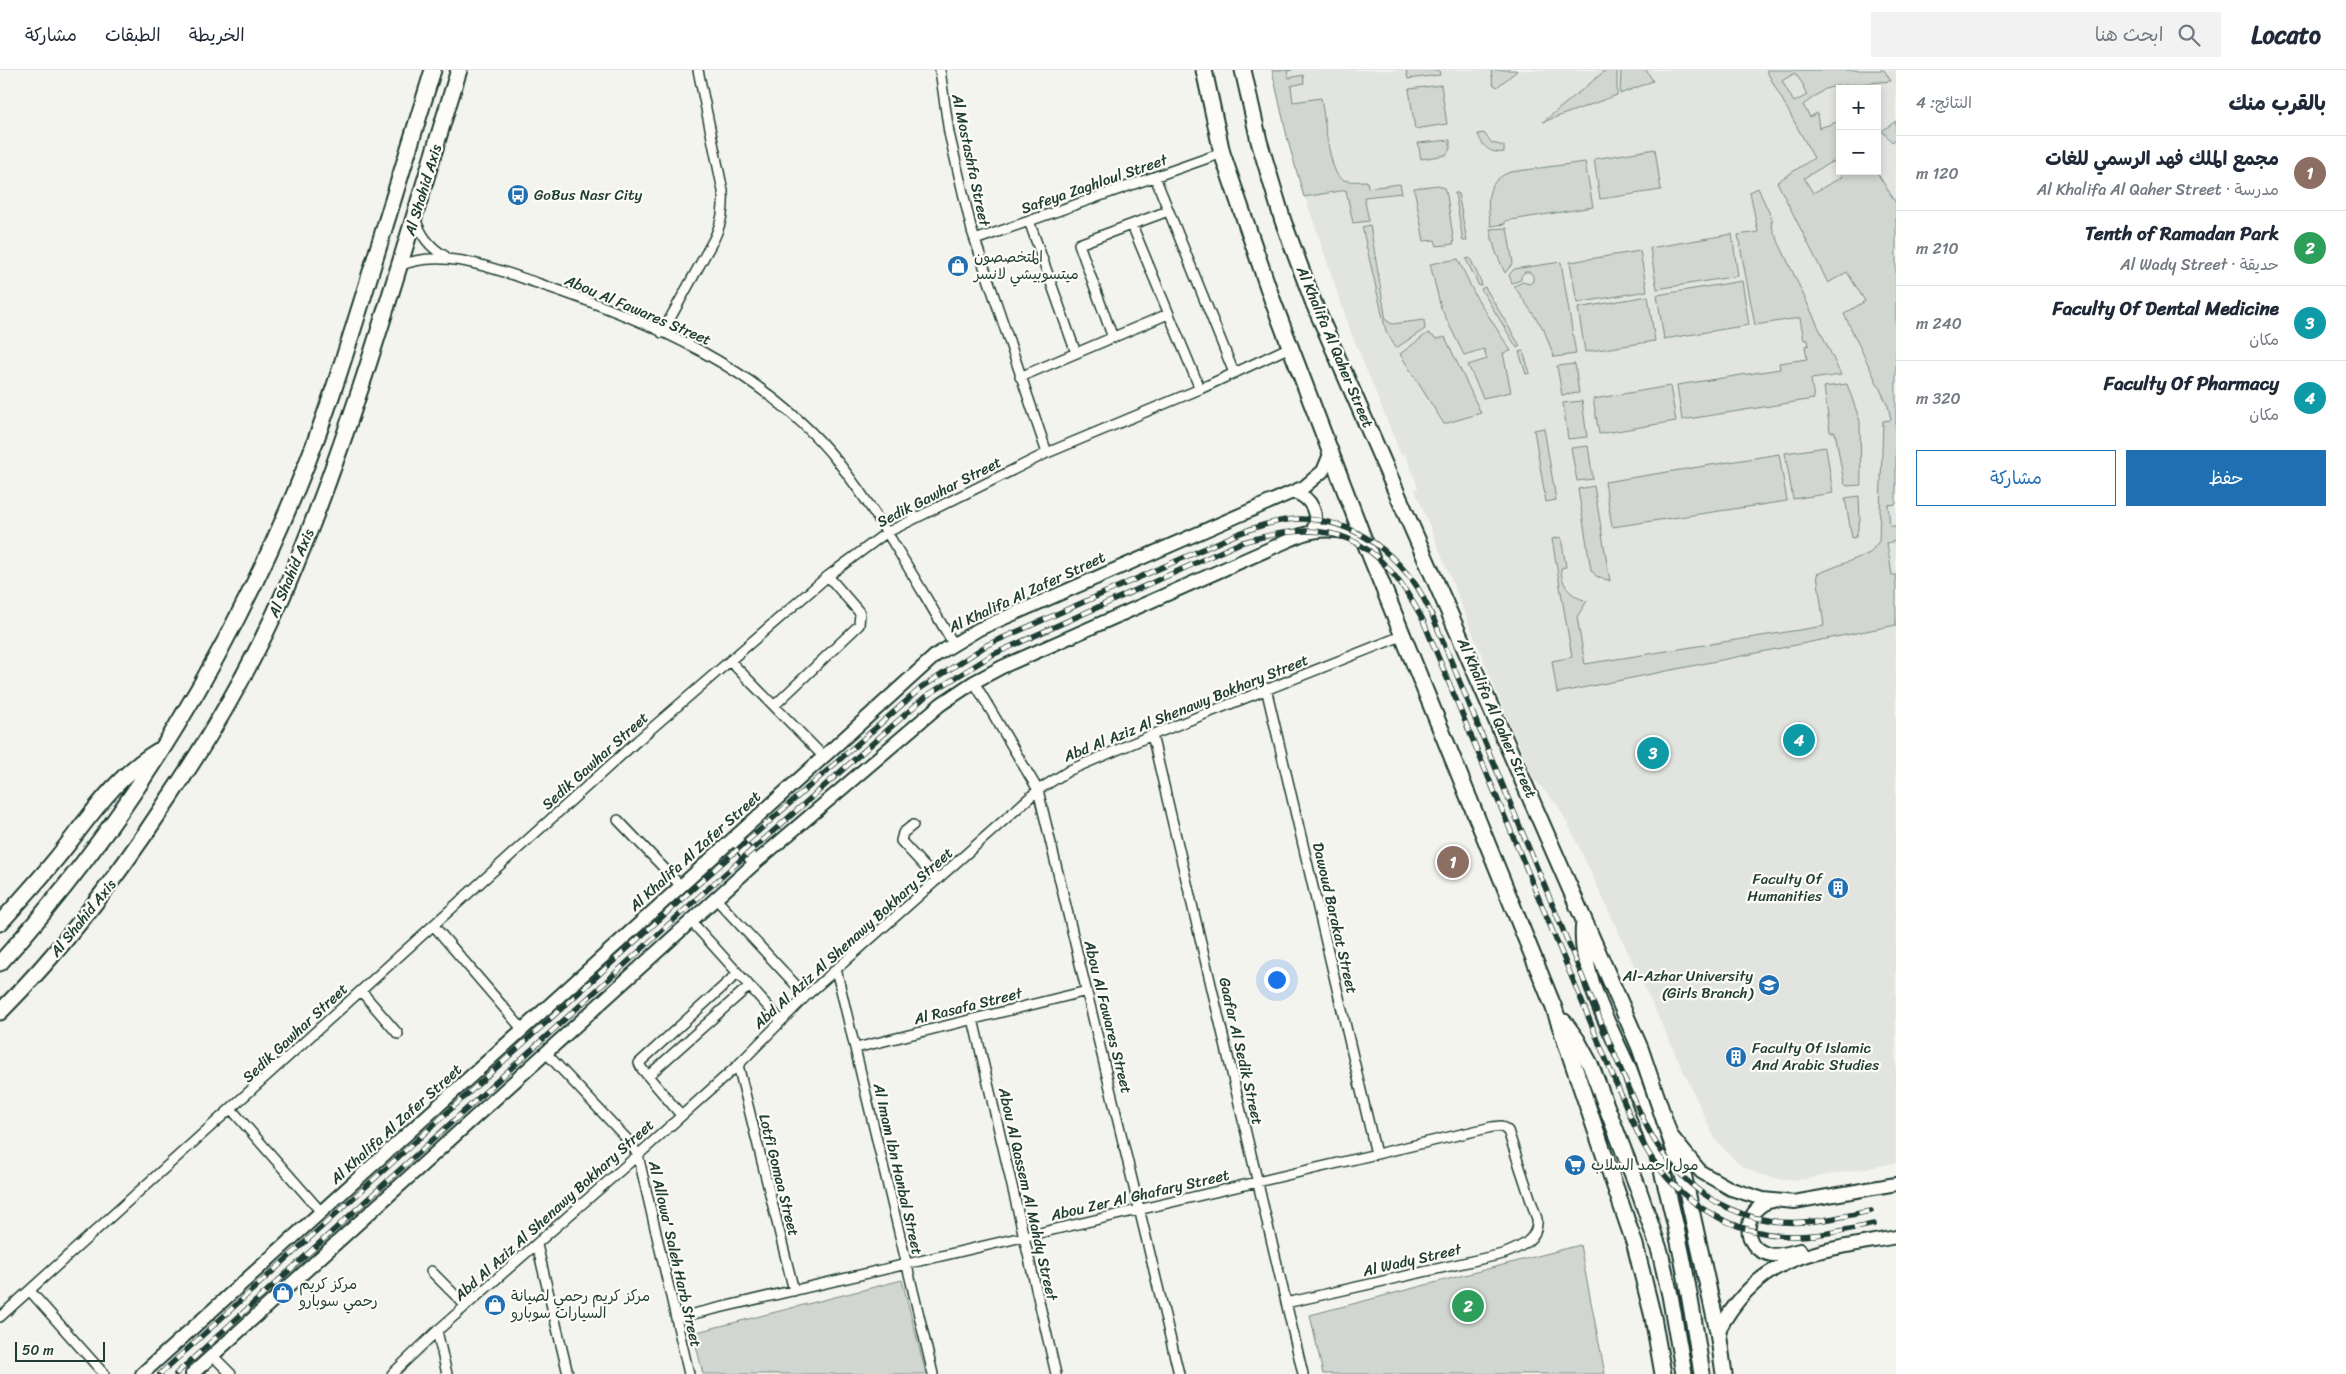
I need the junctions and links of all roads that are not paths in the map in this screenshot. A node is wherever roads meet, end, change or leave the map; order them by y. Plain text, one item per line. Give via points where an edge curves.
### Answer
1 (433, 70) edge
2 (460, 70) edge
3 (698, 70) edge
4 (940, 70) edge
5 (1204, 70) edge
6 (1243, 70) edge
7 (1222, 153) junction
8 (1155, 177) junction
9 (1168, 211) junction
10 (415, 217) junction
11 (1029, 221) junction
12 (1132, 225) junction
13 (974, 240) junction
14 (447, 258) junction
15 (399, 266) junction
16 (1168, 314) junction
17 (662, 332) junction
18 (1113, 338) junction
19 (1290, 347) junction
20 (1076, 353) junction
21 (1234, 373) junction
22 (1020, 377) junction
23 (1200, 389) junction
24 (1331, 452) junction
25 (1047, 453) junction
26 (1294, 492) junction
27 (1313, 531) junction
28 (886, 533) junction
29 (1364, 540) junction
30 (828, 576) junction
31 (1404, 636) junction
32 (953, 643) junction
33 (730, 661) junction
34 (974, 682) junction
35 (1266, 688) junction
36 (774, 706) junction
37 (1152, 735) junction
38 (164, 748) junction
39 (824, 757) junction
40 (1038, 790) junction
41 (618, 820) dead end
42 (913, 825) dead end
43 (734, 838) junction
44 (755, 864) junction
45 (937, 880) junction
46 (681, 886) junction
47 (716, 899) junction
48 (1584, 917) junction
49 (691, 921) junction
50 (0, 923) edge
51 (434, 926) junction
52 (0, 963) edge
53 (836, 970) junction
54 (738, 973) junction
55 (749, 986) junction
56 (361, 991) junction
57 (1087, 991) junction
58 (806, 996) junction
59 (1554, 1008) junction
60 (0, 1012) edge
61 (973, 1019) junction
62 (781, 1021) junction
63 (523, 1030) junction
64 (398, 1034) dead end
65 (856, 1048) junction
66 (547, 1054) junction
67 (738, 1065) junction
68 (648, 1076) junction
69 (232, 1110) junction
70 (681, 1116) junction
71 (1670, 1133) junction
72 (1376, 1154) junction
73 (638, 1155) junction
74 (1257, 1182) junction
75 (1896, 1184) edge
76 (1778, 1202) junction
77 (1141, 1209) junction
78 (322, 1213) junction
79 (1536, 1231) joint
80 (1024, 1237) junction
81 (1896, 1237) edge
82 (537, 1245) junction
83 (1832, 1249) junction
84 (907, 1264) junction
85 (431, 1271) dead end
86 (30, 1291) junction
87 (794, 1291) junction
88 (1286, 1303) junction
89 (466, 1306) junction
90 (0, 1317) edge
91 (676, 1318) junction
92 (437, 1331) junction
93 (1718, 1332) junction
94 (212, 1356) junction
95 (104, 1374) edge
96 (142, 1374) edge
97 (192, 1374) edge
98 (231, 1374) edge
99 (392, 1374) edge
100 (447, 1374) edge
101 (568, 1374) edge
102 (689, 1374) edge
103 (933, 1374) edge
104 (1056, 1374) edge
105 (1179, 1374) edge
106 (1303, 1374) edge
107 (1663, 1374) edge
108 (1684, 1374) edge
109 (1702, 1374) edge
110 (1724, 1374) edge

1 - 38 main road, Al Shahid Axis via 352,335 307,463 247,598 214,663
2 - 10 main road, Al Shahid Axis
3 - 17 street via 722,182 724,207 714,239
4 - 13 street, Al Mostashfa Street via 950,142
5 - 7 main road
6 - 48 main road, Al Khalifa Al Qaher Street via 1282,221 1314,304
7 - 8 street, Safeya Zaghloul Street
7 - 19 main road
8 - 9 street
8 - 11 street, Safeya Zaghloul Street
9 - 12 street
9 - 21 street
10 - 14 street, Abou Al Fawares Street via 418,228 430,245
10 - 15 main road, Al Shahid Axis
11 - 13 street, Safeya Zaghloul Street
11 - 20 street
12 - 16 street
12 - 18 street via 1079,244
13 - 22 street, Al Mostashfa Street
14 - 15 street, Abou Al Fawares Street via 418,259
14 - 17 street, Abou Al Fawares Street via 569,294
15 - 60 main road, Al Shahid Axis via 335,462 287,587 248,668 203,747 112,883 67,940
16 - 18 street
16 - 23 street
17 - 28 street, Abou Al Fawares Street via 740,373 806,427 853,482
18 - 20 street
19 - 21 street, Sedik Gawhar Street
19 - 24 main road
20 - 22 street
21 - 23 street, Sedik Gawhar Street
22 - 25 street, Al Mostashfa Street
23 - 25 street, Sedik Gawhar Street
24 - 26 street, Al Khalifa Al Zafer Street via 1317,477
24 - 29 main road
25 - 28 street, Sedik Gawhar Street
26 - 27 street via 1313,507 1316,519
26 - 32 street, Al Khalifa Al Zafer Street
27 - 29 street via 1337,531
27 - 34 street
28 - 30 street, Sedik Gawhar Street
28 - 32 street, Abou Al Fawares Street
29 - 31 main road
30 - 33 street, Sedik Gawhar Street
30 - 36 street via 860,613 860,625
31 - 35 street, Abd Al Aziz Al Shenawy Bokhary Street
31 - 59 main road
32 - 39 street, Al Khalifa Al Zafer Street via 922,666
33 - 36 street
33 - 51 street, Sedik Gawhar Street via 630,747
34 - 40 street, Abou Al Fawares Street
34 - 44 street via 941,704
35 - 37 street, Abd Al Aziz Al Shenawy Bokhary Street
35 - 72 street, Dawoud Barakat Street
36 - 39 street
37 - 40 street, Abd Al Aziz Al Shenawy Bokhary Street via 1070,770
37 - 74 street, Gaafar Al Sedik Street
38 - 50 main road via 138,764 115,785
38 - 52 main road, Al Shahid Axis via 79,868
39 - 43 street, Al Khalifa Al Zafer Street
40 - 45 street, Abd Al Aziz Al Shenawy Bokhary Street
40 - 57 street, Abou Al Fawares Street
41 - 46 street
42 - 45 street via 903,834 901,841
43 - 44 street
43 - 46 street, Al Khalifa Al Zafer Street
44 - 47 street
45 - 53 street, Abd Al Aziz Al Shenawy Bokhary Street
46 - 63 street, Al Khalifa Al Zafer Street
47 - 49 street
47 - 58 street
48 - 71 main road, Al Khalifa Al Qaher Street via 1636,1039
48 - 109 main road via 1583,945 1588,971 1641,1106 1675,1219
49 - 54 street
49 - 66 street
51 - 56 street, Sedik Gawhar Street
51 - 63 street
53 - 58 street, Abd Al Aziz Al Shenawy Bokhary Street
53 - 65 street, Al Imam Ibn Hanbal Street
54 - 55 street
54 - 68 street via 641,1060 640,1067
55 - 62 street
55 - 68 street
56 - 64 street
56 - 69 street, Sedik Gawhar Street
57 - 61 street, Al Rasafa Street
57 - 77 street, Abou Al Fawares Street
58 - 62 street, Abd Al Aziz Al Shenawy Bokhary Street
59 - 107 main road via 1635,1245
59 - 108 main road via 1590,1064 1650,1219 1670,1295
61 - 65 street, Al Rasafa Street
61 - 80 street, Abou Al Qassem Al Mahdy Street
62 - 67 street, Abd Al Aziz Al Shenawy Bokhary Street
63 - 78 street, Al Khalifa Al Zafer Street
65 - 84 street, Al Imam Ibn Hanbal Street
66 - 73 street, Al Allowa' Saleh Harb Street via 628,1140
66 - 94 street
67 - 70 street, Abd Al Aziz Al Shenawy Bokhary Street
67 - 87 street, Lotfi Gomaa Street
68 - 70 street
69 - 78 street
69 - 86 street, Sedik Gawhar Street
70 - 73 street, Abd Al Aziz Al Shenawy Bokhary Street
71 - 76 street via 1708,1177 1746,1195
71 - 93 main road, Al Khalifa Al Qaher Street via 1694,1218
72 - 74 street, Abou Zer Al Ghafary Street
72 - 79 street, Abou Zer Al Ghafary Street via 1492,1127 1505,1128 1511,1135 1537,1219
73 - 82 street, Abd Al Aziz Al Shenawy Bokhary Street
73 - 91 street, Al Allowa' Saleh Harb Street
74 - 77 street, Abou Zer Al Ghafary Street
74 - 88 street, Gaafar Al Sedik Street
75 - 76 street
76 - 83 street via 1766,1203 1752,1215 1749,1234 1758,1249 1774,1255 1814,1248
77 - 80 street, Abou Zer Al Ghafary Street
77 - 105 street, Abou Al Fawares Street
78 - 96 street, Al Khalifa Al Zafer Street
79 - 88 street, Al Wady Street via 1521,1247 1503,1254
80 - 84 street, Abou Zer Al Ghafary Street
80 - 104 street, Abou Al Qassem Al Mahdy Street
81 - 83 street
82 - 89 street, Abd Al Aziz Al Shenawy Bokhary Street
82 - 101 street
83 - 93 street via 1791,1260 1767,1272 1746,1289 1729,1310
84 - 87 street, Abou Zer Al Ghafary Street
84 - 103 street, Al Imam Ibn Hanbal Street
85 - 89 street
86 - 90 street, Sedik Gawhar Street
86 - 95 street
87 - 91 street, Abou Zer Al Ghafary Street
88 - 106 street, Gaafar Al Sedik Street
89 - 92 street, Abd Al Aziz Al Shenawy Bokhary Street
91 - 102 street, Al Allowa' Saleh Harb Street
92 - 99 street, Abd Al Aziz Al Shenawy Bokhary Street
92 - 100 street
93 - 110 main road, Al Khalifa Al Qaher Street
94 - 97 street
94 - 98 street

